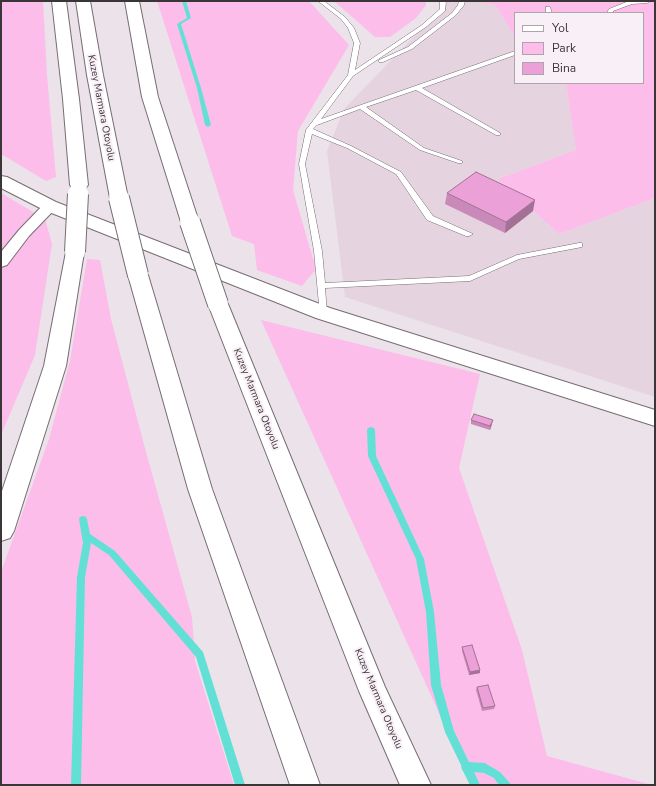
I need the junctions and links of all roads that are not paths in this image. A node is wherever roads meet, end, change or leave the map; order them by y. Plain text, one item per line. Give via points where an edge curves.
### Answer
1 (59, 1) edge
2 (83, 1) edge
3 (132, 1) edge
4 (321, 1) edge
5 (443, 1) edge
6 (462, 1) edge
7 (647, 1) edge
8 (610, 12) edge
9 (514, 53) edge
10 (351, 75) junction
11 (418, 88) junction
12 (362, 108) junction
13 (315, 123) junction
14 (309, 130) junction
15 (498, 134) dead end
16 (460, 162) dead end
17 (1, 182) edge
18 (50, 206) junction
19 (469, 234) dead end
20 (579, 245) dead end
21 (1, 262) edge
22 (321, 286) junction
23 (324, 313) junction
24 (654, 415) edge
25 (1, 531) edge
26 (373, 691) junction
27 (305, 785) edge
28 (416, 785) edge
29 (426, 785) edge

1 - 25 main road, bridge via 78,185 75,252 55,366
2 - 27 main road, Kuzey Marmara Otoyolu, bridge via 94,76 118,198 138,275 200,489
3 - 26 main road, Kuzey Marmara Otoyolu, bridge via 150,96 218,304
4 - 10 lane via 343,18 351,28 357,43
5 - 10 lane via 443,10 424,26
6 - 10 lane via 454,14 410,48
7 - 8 lane via 631,2
9 - 11 lane
10 - 13 lane
11 - 12 lane
11 - 15 lane
12 - 13 lane
12 - 16 lane via 422,149
13 - 14 lane
14 - 19 lane via 399,173 430,218
14 - 22 lane via 302,164 318,251
17 - 18 main road
18 - 21 street
18 - 23 main road
20 - 22 lane via 517,258 470,278
22 - 23 lane
23 - 24 main road
26 - 28 main road, Kuzey Marmara Otoyolu
26 - 29 main road

